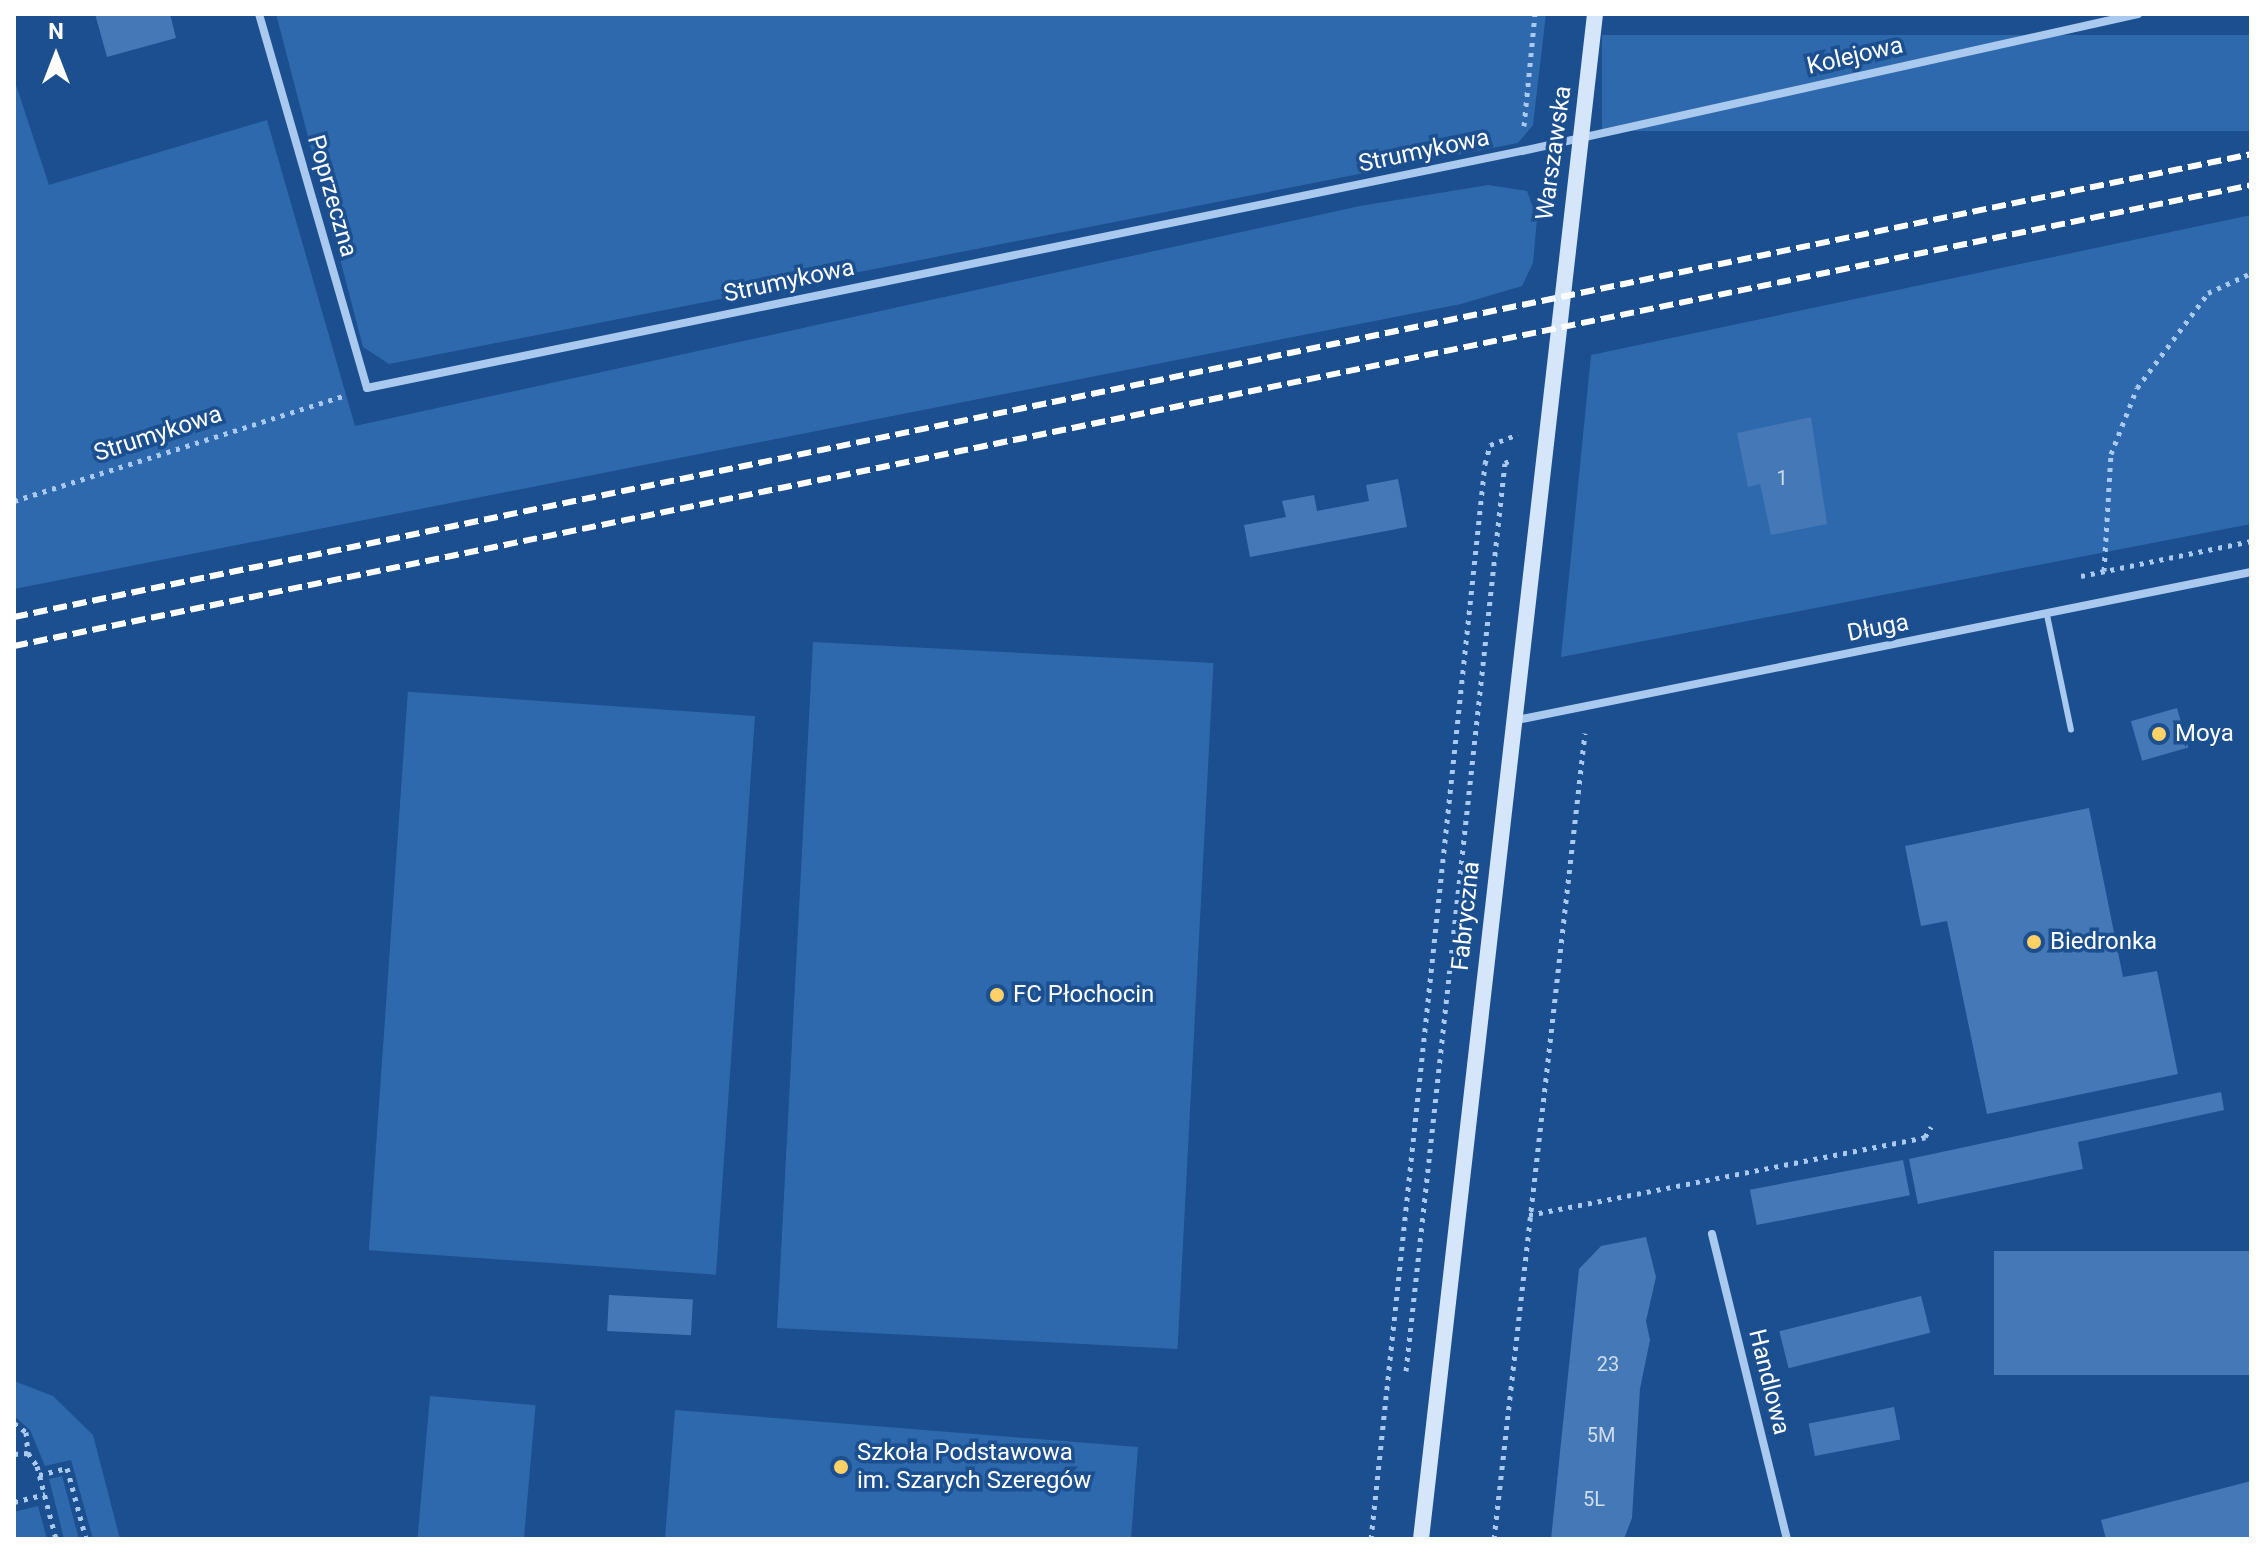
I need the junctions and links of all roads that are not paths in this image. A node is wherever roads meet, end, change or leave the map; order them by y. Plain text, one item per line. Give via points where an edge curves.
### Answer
1 (259, 14) edge
2 (1595, 14) edge
3 (2138, 14) edge
4 (1582, 138) junction
5 (1558, 298) joint
6 (367, 388) joint
7 (2251, 572) edge
8 (2047, 615) junction
9 (1511, 721) junction
10 (2071, 730) dead end
11 (1712, 1234) dead end
12 (1421, 1539) edge
13 (1787, 1539) edge

1 - 6 street, Poprzeczna
2 - 4 main road, Warszawska
3 - 4 street, Kolejowa
4 - 5 main road, Warszawska
4 - 6 street, Strumykowa
5 - 9 main road, Fabryczna
7 - 8 street, Długa
8 - 9 street, Długa
8 - 10 lane
9 - 12 main road, Fabryczna
11 - 13 street, Handlowa

